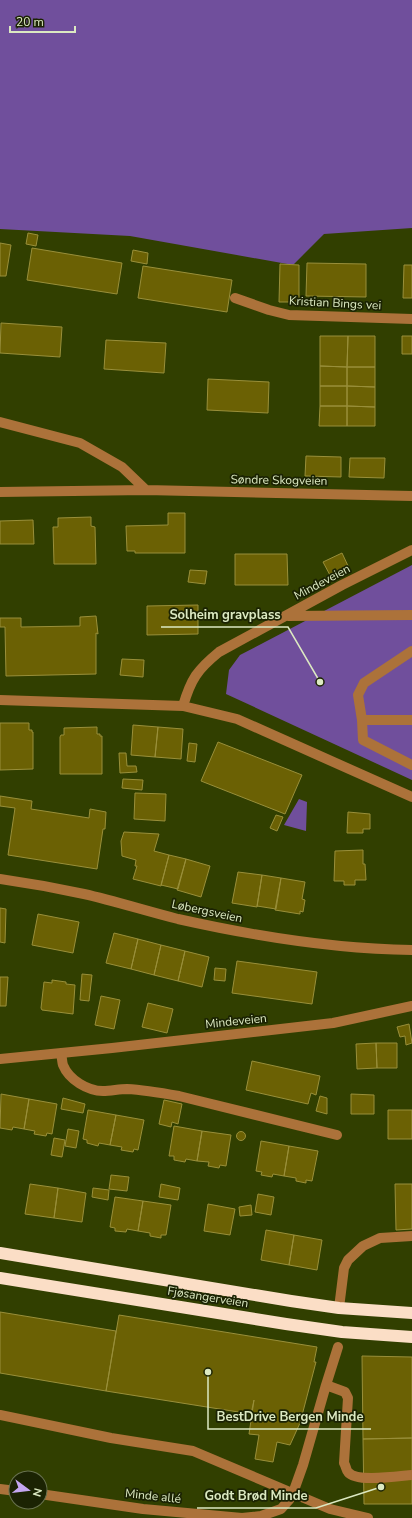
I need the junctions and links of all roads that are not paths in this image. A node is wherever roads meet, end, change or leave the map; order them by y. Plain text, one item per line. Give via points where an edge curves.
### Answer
1 (235, 298) dead end
2 (412, 319) edge
3 (0, 422) edge
4 (146, 490) junction
5 (0, 492) edge
6 (412, 496) edge
7 (412, 550) edge
8 (412, 615) edge
9 (288, 616) junction
10 (412, 651) edge
11 (0, 700) edge
12 (183, 706) junction
13 (362, 720) junction
14 (412, 720) edge
15 (412, 765) edge
16 (412, 798) edge
17 (0, 879) edge
18 (412, 950) edge
19 (412, 1006) edge
20 (61, 1053) junction
21 (0, 1059) edge
22 (338, 1135) dead end
23 (412, 1236) edge
24 (0, 1253) edge
25 (0, 1278) edge
26 (339, 1308) junction
27 (412, 1313) edge
28 (412, 1337) edge
29 (338, 1347) dead end
30 (326, 1385) junction
31 (0, 1415) edge
32 (412, 1475) edge
33 (293, 1493) junction
34 (48, 1495) edge
35 (368, 1518) edge

1 - 2 street, Kristian Bings vei via 289,315
3 - 4 street via 80,443 122,467
4 - 5 street, Søndre Skogveien
4 - 6 street, Søndre Skogveien
7 - 9 street, Mindeveien
8 - 9 street
9 - 12 street, Mindeveien via 219,652 207,662 196,673
10 - 13 street via 364,683 358,695
11 - 12 street
12 - 16 street via 237,719
13 - 14 street
13 - 15 street via 363,740
17 - 18 street, Løbergsveien via 84,894 232,930 308,942
19 - 20 street, Mindeveien via 333,1023
20 - 21 street, Mindeveien
20 - 22 street via 63,1065 72,1078 95,1090 158,1092
23 - 26 street via 380,1238 362,1246 344,1268
24 - 26 highway, Fjøsangerveien
25 - 28 highway, Fjøsangerveien via 286,1324 342,1332
26 - 27 highway, Fjøsangerveien
29 - 30 street, Minde allé
30 - 32 street via 345,1392 348,1398 344,1463 348,1473 364,1478
30 - 33 street, Minde allé via 304,1465
31 - 33 street via 111,1438 193,1451
33 - 34 street, Minde allé via 281,1509 261,1516 242,1518 143,1509
33 - 35 street via 330,1509

